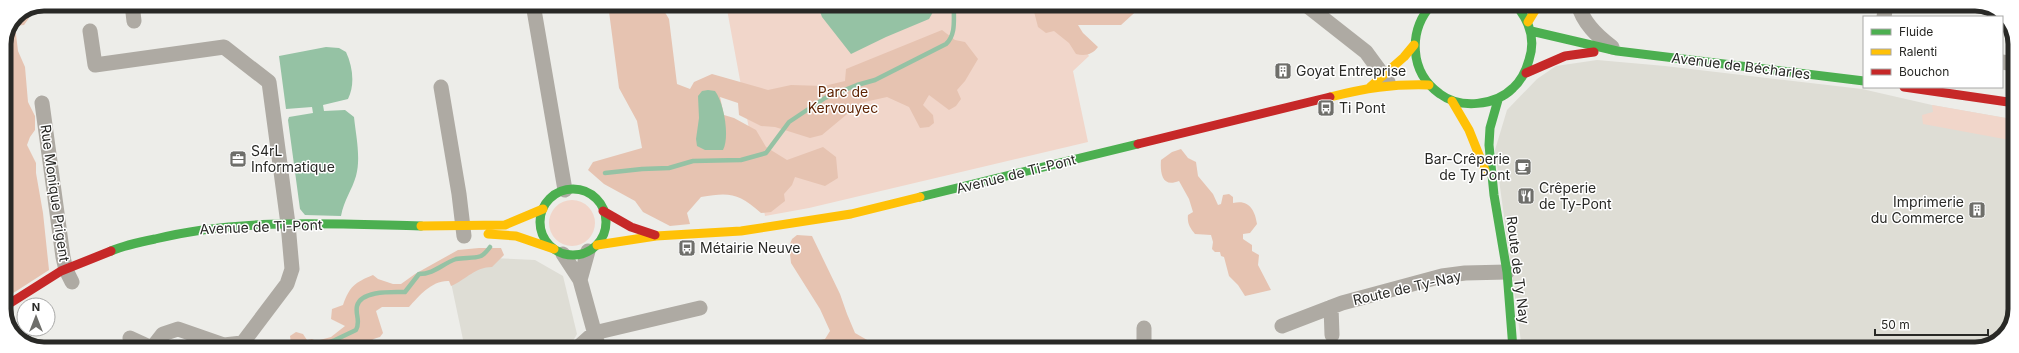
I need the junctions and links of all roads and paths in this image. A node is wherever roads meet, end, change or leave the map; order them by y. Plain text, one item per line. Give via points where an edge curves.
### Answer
1 (133, 11) edge
2 (534, 11) edge
3 (1314, 11) edge
4 (1427, 11) edge
5 (1520, 11) edge
6 (1535, 11) edge
7 (1582, 11) edge
8 (1415, 12) dead end
9 (134, 20) dead end
10 (1528, 22) junction
11 (1418, 24) junction
12 (90, 31) dead end
13 (1531, 31) junction
14 (1414, 45) junction
15 (1618, 51) junction
16 (1526, 73) junction
17 (1387, 81) junction
18 (1863, 81) edge
19 (1429, 85) junction
20 (441, 87) dead end
21 (1911, 88) edge
22 (1498, 100) junction
23 (1452, 101) junction
24 (2008, 102) edge
25 (42, 103) dead end
26 (565, 190) junction
27 (1494, 196) junction
28 (542, 209) junction
29 (603, 210) junction
30 (462, 233) junction
31 (289, 234) junction
32 (656, 236) junction
33 (592, 248) junction
34 (559, 251) junction
35 (1507, 272) junction
36 (72, 279) junction
37 (580, 280) junction
38 (11, 303) edge
39 (1331, 307) junction
40 (700, 308) dead end
41 (1282, 326) dead end
42 (1144, 328) dead end
43 (594, 333) junction
44 (1332, 335) dead end
45 (130, 338) dead end
46 (139, 342) edge
47 (158, 342) edge
48 (213, 342) edge
49 (243, 342) edge
50 (584, 342) edge
51 (597, 342) edge
52 (1144, 342) edge
53 (1512, 342) edge

1 - 9 street
2 - 26 street
3 - 17 street via 1366,52
4 - 11 street
5 - 10 street
6 - 10 street
7 - 15 street via 1592,29
8 - 11 street
10 - 13 street
11 - 14 street
12 - 31 street via 95,64 224,47 268,82
13 - 15 street, Avenue de Bécharles
13 - 16 street via 1533,45
14 - 17 street, Avenue de Ti-Pont
14 - 19 street via 1418,66
15 - 16 street, Avenue de Bécharles via 1573,54
15 - 18 street, Avenue de Bécharles
16 - 22 street via 1516,87
17 - 19 street
17 - 32 street, Avenue de Ti-Pont via 852,214 741,231
19 - 23 street
20 - 30 street
21 - 24 street
22 - 23 street via 1475,104
22 - 27 street, Route de Ty Nay via 1490,136
23 - 27 street, Route de Ty Nay via 1477,148
25 - 36 street, Rue Monique Prigent
26 - 28 street via 548,200
26 - 29 street via 573,189 589,194
27 - 35 street, Route de Ty Nay
28 - 30 street, Avenue de Ti-Pont via 505,225
28 - 34 street via 540,227 543,235
29 - 32 street, Avenue de Ti-Pont via 631,227
29 - 33 street via 605,228
30 - 31 street, Avenue de Ti-Pont
30 - 34 street, Avenue de Ti-Pont via 516,236
31 - 36 street, Avenue de Ti-Pont via 217,227 157,236 110,250
31 - 49 street via 292,262 290,277
32 - 33 street, Avenue de Ti-Pont
33 - 34 street via 580,254
33 - 37 street
34 - 37 street
35 - 39 street, Route de Ty-Nay via 1442,276
35 - 53 street, Route de Ty Nay
36 - 38 street, Avenue de Ti-Pont via 31,290
37 - 43 street
39 - 41 street, Route de Ty-Nay
39 - 44 street
40 - 43 street
42 - 52 street
43 - 50 street
43 - 51 street
45 - 46 street
47 - 48 street via 164,334 178,329

